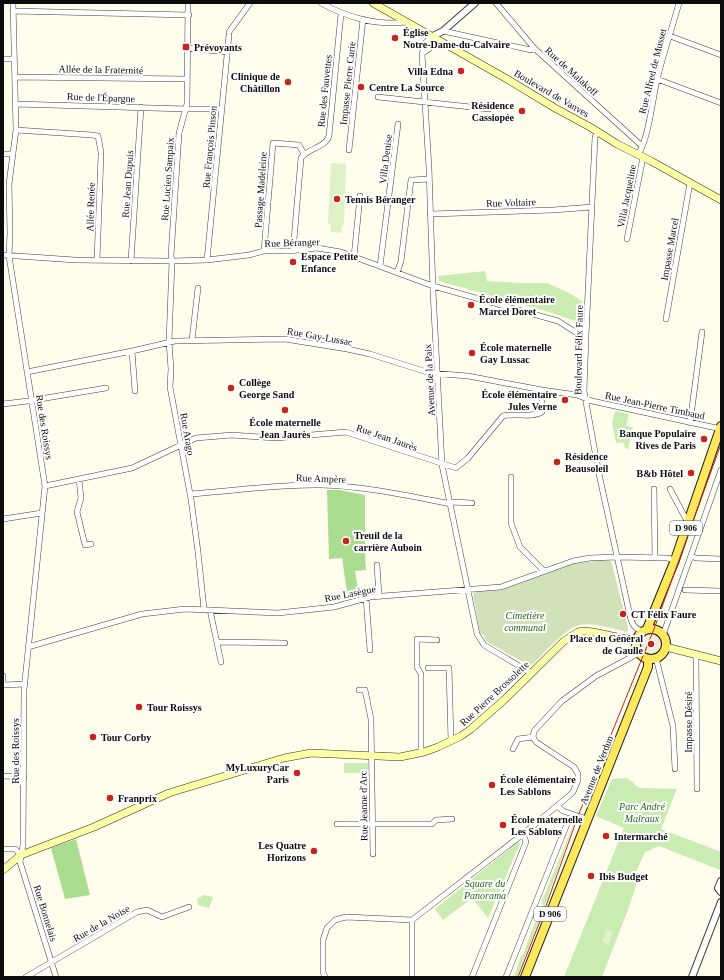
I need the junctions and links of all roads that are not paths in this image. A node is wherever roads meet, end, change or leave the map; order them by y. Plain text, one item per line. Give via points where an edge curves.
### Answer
1 (13, 3) edge
2 (188, 3) edge
3 (250, 3) edge
4 (321, 3) edge
5 (373, 3) edge
6 (475, 3) edge
7 (496, 3) edge
8 (679, 3) edge
9 (13, 11) junction
10 (341, 14) junction
11 (189, 15) junction
12 (363, 19) junction
13 (405, 22) junction
14 (443, 31) junction
15 (670, 36) junction
16 (431, 37) junction
17 (440, 42) junction
18 (188, 48) junction
19 (534, 48) junction
20 (227, 52) junction
21 (422, 54) junction
22 (721, 55) edge
23 (3, 59) edge
24 (14, 59) junction
25 (15, 77) junction
26 (657, 79) junction
27 (187, 80) junction
28 (378, 97) dead end
29 (425, 102) junction
30 (721, 103) edge
31 (16, 104) junction
32 (141, 107) junction
33 (186, 109) junction
34 (221, 109) junction
35 (489, 110) dead end
36 (398, 124) dead end
37 (16, 130) junction
38 (598, 131) junction
39 (643, 144) junction
40 (350, 150) dead end
41 (3, 154) edge
42 (13, 154) junction
43 (304, 154) junction
44 (640, 156) junction
45 (429, 179) junction
46 (690, 183) junction
47 (360, 196) dead end
48 (721, 200) edge
49 (592, 207) junction
50 (430, 214) junction
51 (627, 239) dead end
52 (293, 251) junction
53 (264, 252) junction
54 (6, 255) edge
55 (354, 257) junction
56 (97, 260) junction
57 (207, 260) junction
58 (131, 261) junction
59 (172, 261) junction
60 (380, 266) junction
61 (397, 273) junction
62 (433, 286) junction
63 (198, 288) dead end
64 (666, 318) dead end
65 (702, 332) dead end
66 (586, 336) junction
67 (192, 340) junction
68 (169, 342) junction
69 (132, 351) junction
70 (27, 372) junction
71 (437, 373) junction
72 (106, 388) dead end
73 (542, 390) junction
74 (135, 391) dead end
75 (585, 398) junction
76 (32, 401) junction
77 (3, 404) edge
78 (690, 423) junction
79 (721, 428) edge
80 (181, 445) junction
81 (442, 465) junction
82 (721, 470) edge
83 (511, 477) dead end
84 (79, 479) junction
85 (45, 486) junction
86 (654, 489) dead end
87 (670, 489) dead end
88 (190, 494) junction
89 (451, 503) junction
90 (472, 503) dead end
91 (42, 513) junction
92 (3, 519) edge
93 (688, 523) junction
94 (91, 544) dead end
95 (691, 556) junction
96 (617, 557) junction
97 (655, 558) junction
98 (721, 559) edge
99 (675, 560) junction
100 (377, 565) dead end
101 (544, 571) junction
102 (467, 589) junction
103 (685, 590) dead end
104 (721, 591) edge
105 (379, 596) junction
106 (366, 598) junction
107 (204, 609) junction
108 (210, 610) junction
109 (645, 630) junction
110 (663, 635) junction
111 (438, 640) dead end
112 (636, 640) junction
113 (216, 642) junction
114 (285, 643) dead end
115 (28, 647) junction
116 (666, 647) junction
117 (370, 650) dead end
118 (639, 653) junction
119 (696, 655) junction
120 (652, 659) junction
121 (721, 661) edge
122 (221, 662) dead end
123 (428, 668) dead end
124 (531, 673) junction
125 (3, 676) edge
126 (25, 684) junction
127 (3, 685) edge
128 (359, 690) dead end
129 (532, 737) junction
130 (451, 742) junction
131 (512, 749) dead end
132 (421, 753) junction
133 (371, 756) junction
134 (675, 769) dead end
135 (3, 776) edge
136 (24, 777) junction
137 (697, 789) dead end
138 (558, 806) junction
139 (571, 814) junction
140 (452, 819) dead end
141 (587, 819) junction
142 (337, 824) dead end
143 (372, 824) junction
144 (523, 834) junction
145 (3, 849) edge
146 (21, 854) junction
147 (373, 854) dead end
148 (3, 870) edge
149 (721, 881) edge
150 (721, 892) edge
151 (721, 902) edge
152 (189, 907) dead end
153 (412, 920) junction
154 (51, 962) junction
155 (26, 977) edge
156 (56, 977) edge
157 (325, 977) edge
158 (412, 977) edge
159 (472, 977) edge
160 (506, 977) edge
161 (525, 977) edge
162 (692, 977) edge

1 - 9 street, Rue des Roissys
2 - 11 street, Rue Lucien Sampaix
3 - 20 street, Rue François Pinson via 229,33
4 - 10 street
5 - 13 main road, Boulevard de Vanves
6 - 14 street
7 - 19 street, Rue de Malakoff
8 - 15 street, Rue Alfred de Musset
9 - 11 street
9 - 24 street, Rue des Roissys
10 - 12 street
10 - 43 street, Rue des Fauvettes via 329,136 325,143
11 - 18 street, Rue Lucien Sampaix
12 - 13 street via 383,23
12 - 40 street, Impasse Pierre Curie
13 - 16 main road, Boulevard de Vanves
14 - 16 street
14 - 19 street via 531,50
15 - 22 street
15 - 26 street, Rue Alfred de Musset
16 - 17 main road, Boulevard de Vanves
16 - 21 street via 426,42
17 - 21 street
17 - 38 main road, Boulevard de Vanves
18 - 20 street
18 - 27 street, Rue Lucien Sampaix
19 - 39 street, Rue de Malakoff
20 - 34 street, Rue François Pinson
21 - 29 street, Avenue de la Paix
23 - 24 street
24 - 25 street, Rue des Roissys
25 - 27 street, Allée de la Fraternité
25 - 31 street, Rue des Roissys
26 - 30 street
26 - 39 street, Rue Alfred de Musset
27 - 33 street, Rue Lucien Sampaix
28 - 29 street
29 - 35 street
29 - 45 street, Avenue de la Paix
31 - 32 street, Rue de l'Épargne
31 - 37 street, Rue des Roissys
32 - 33 street, Rue de l'Épargne
32 - 58 street, Rue Jean Dupuis
33 - 34 street, Rue de l'Épargne
33 - 59 street, Rue Lucien Sampaix via 179,133
34 - 57 street, Rue François Pinson
36 - 60 street, Villa Denise
37 - 42 street, Rue des Roissys
37 - 56 street, Allée Renée via 98,136 101,154
38 - 44 main road, Boulevard de Vanves
38 - 49 street, Boulevard Félix Faure via 595,137
39 - 44 street
41 - 42 street
42 - 54 street, Rue des Roissys via 9,184 10,250
43 - 52 street via 301,158
43 - 53 street, Passage Madeleine via 299,144 273,143
44 - 46 main road, Boulevard de Vanves
44 - 51 street, Villa Jacqueline
45 - 50 street, Avenue de la Paix
45 - 61 street via 412,180 402,262
46 - 48 main road, Boulevard de Vanves
46 - 64 street, Impasse Marcel
47 - 55 street
49 - 50 street, Rue Voltaire
49 - 66 street, Boulevard Félix Faure
50 - 62 street, Avenue de la Paix
52 - 53 street, Rue Béranger
52 - 55 street, Rue Béranger via 317,248
53 - 57 street, Rue Béranger
54 - 56 street, Rue Béranger
54 - 70 street, Rue des Roissys
55 - 60 street, Rue Béranger
56 - 58 street, Rue Béranger
57 - 59 street, Rue Béranger
58 - 59 street, Rue Béranger
59 - 68 street, Rue Arago
60 - 61 street, Rue Béranger
61 - 62 street, Rue Béranger
62 - 66 street, Rue Béranger via 558,321
62 - 71 street, Avenue de la Paix
63 - 67 street
65 - 78 street
66 - 75 street, Boulevard Félix Faure
67 - 68 street, Rue Gay-Lussac
67 - 71 street, Rue Gay-Lussac via 285,338 370,354
68 - 69 street, Rue Gay-Lussac
68 - 80 street, Rue Arago via 172,369 170,387
69 - 70 street, Rue Gay-Lussac
69 - 74 street
70 - 76 street, Rue des Roissys
71 - 73 street, Rue Gay-Lussac
71 - 81 street, Avenue de la Paix
72 - 76 street
73 - 75 street, Rue Gay-Lussac
73 - 81 street, Rue Jean Jaurès via 543,410 540,414 503,416 468,458 456,468
75 - 78 street, Rue Jean-Pierre Timbaud
75 - 96 street, Boulevard Félix Faure
76 - 77 street
76 - 85 street, Rue des Roissys
78 - 79 street, Rue Jean-Pierre Timbaud
79 - 93 main road, D 906
80 - 81 street, Rue Jean Jaurès via 201,437 232,435 276,438 346,432
80 - 84 street, Rue Jean Jaurès via 132,468
80 - 88 street, Rue Arago
81 - 89 street, Avenue de la Paix
82 - 95 street
83 - 101 street via 511,523 520,546
84 - 85 street, Rue Jean Jaurès
84 - 94 street via 81,498 77,512 85,545
85 - 91 street, Rue des Roissys
86 - 97 street
87 - 93 street
88 - 89 street, Rue Ampère via 321,485
88 - 107 street, Rue Arago
89 - 90 street, Rue Ampère
89 - 102 street, Avenue de la Paix
91 - 92 street
91 - 115 street, Rue des Roissys
93 - 99 main road, D 906
95 - 98 street
95 - 110 street
96 - 97 street, Rue Lasègue
96 - 101 street, Rue Lasègue via 578,560
96 - 109 street, Boulevard Félix Faure via 632,624 635,628
97 - 99 street, Rue Lasègue
99 - 109 main road, D 906
100 - 105 street
101 - 102 street, Rue Lasègue via 501,587
102 - 105 street, Rue Lasègue
102 - 124 street, Avenue de la Paix via 475,628 481,642
103 - 104 street
105 - 106 street, Rue Lasègue
106 - 108 street, Rue Lasègue via 334,606 278,613
106 - 117 street
107 - 108 street, Rue Lasègue
107 - 115 street, Rue Lasègue via 142,614
108 - 113 street
109 - 110 main road via 654,629
109 - 112 main road
110 - 116 main road
111 - 132 street via 417,639 417,667 421,674
112 - 118 main road
112 - 124 main road, Rue Pierre Brossolette via 593,632 578,632 564,641
113 - 114 street
113 - 122 street
115 - 126 street, Rue des Roissys
116 - 119 main road
116 - 120 main road via 661,656
118 - 120 main road
118 - 129 street via 596,676 562,701 534,731
119 - 121 main road
119 - 137 street, Impasse Désiré
120 - 134 street via 673,726
120 - 141 main road, Avenue de Verdun / D 906
123 - 130 street via 449,668
124 - 130 main road, Rue Pierre Brossolette via 471,729
125 - 127 street
126 - 127 street
126 - 136 street, Rue des Roissys
128 - 133 street, Rue Jeanne d'Arc via 365,690 371,719
129 - 131 street via 518,739
129 - 138 street via 574,767 578,774 573,792
130 - 132 main road, Rue Pierre Brossolette
132 - 133 main road, Rue Pierre Brossolette via 400,757
133 - 143 street, Rue Jeanne d'Arc
133 - 146 main road, Rue Pierre Brossolette via 311,753 284,758 168,793 94,827
135 - 136 street
136 - 146 street, Rue des Roissys
138 - 139 street
138 - 144 street
139 - 141 street
139 - 160 street, Avenue de Verdun
140 - 143 street via 436,820 432,824
141 - 161 main road, Avenue de Verdun / D 906
142 - 143 street
143 - 147 street, Rue Jeanne d'Arc
144 - 153 street
144 - 159 street via 526,842
145 - 146 street via 15,849
146 - 148 main road
146 - 154 street, Rue Bonnelais via 20,862
149 - 150 street via 718,888
151 - 162 street
152 - 154 street, Rue de la Noise via 162,917 147,910 137,912
153 - 157 street via 346,917 335,920 327,928 323,940
153 - 158 street
154 - 155 street, Rue de la Noise
154 - 156 street, Rue Bonnelais

